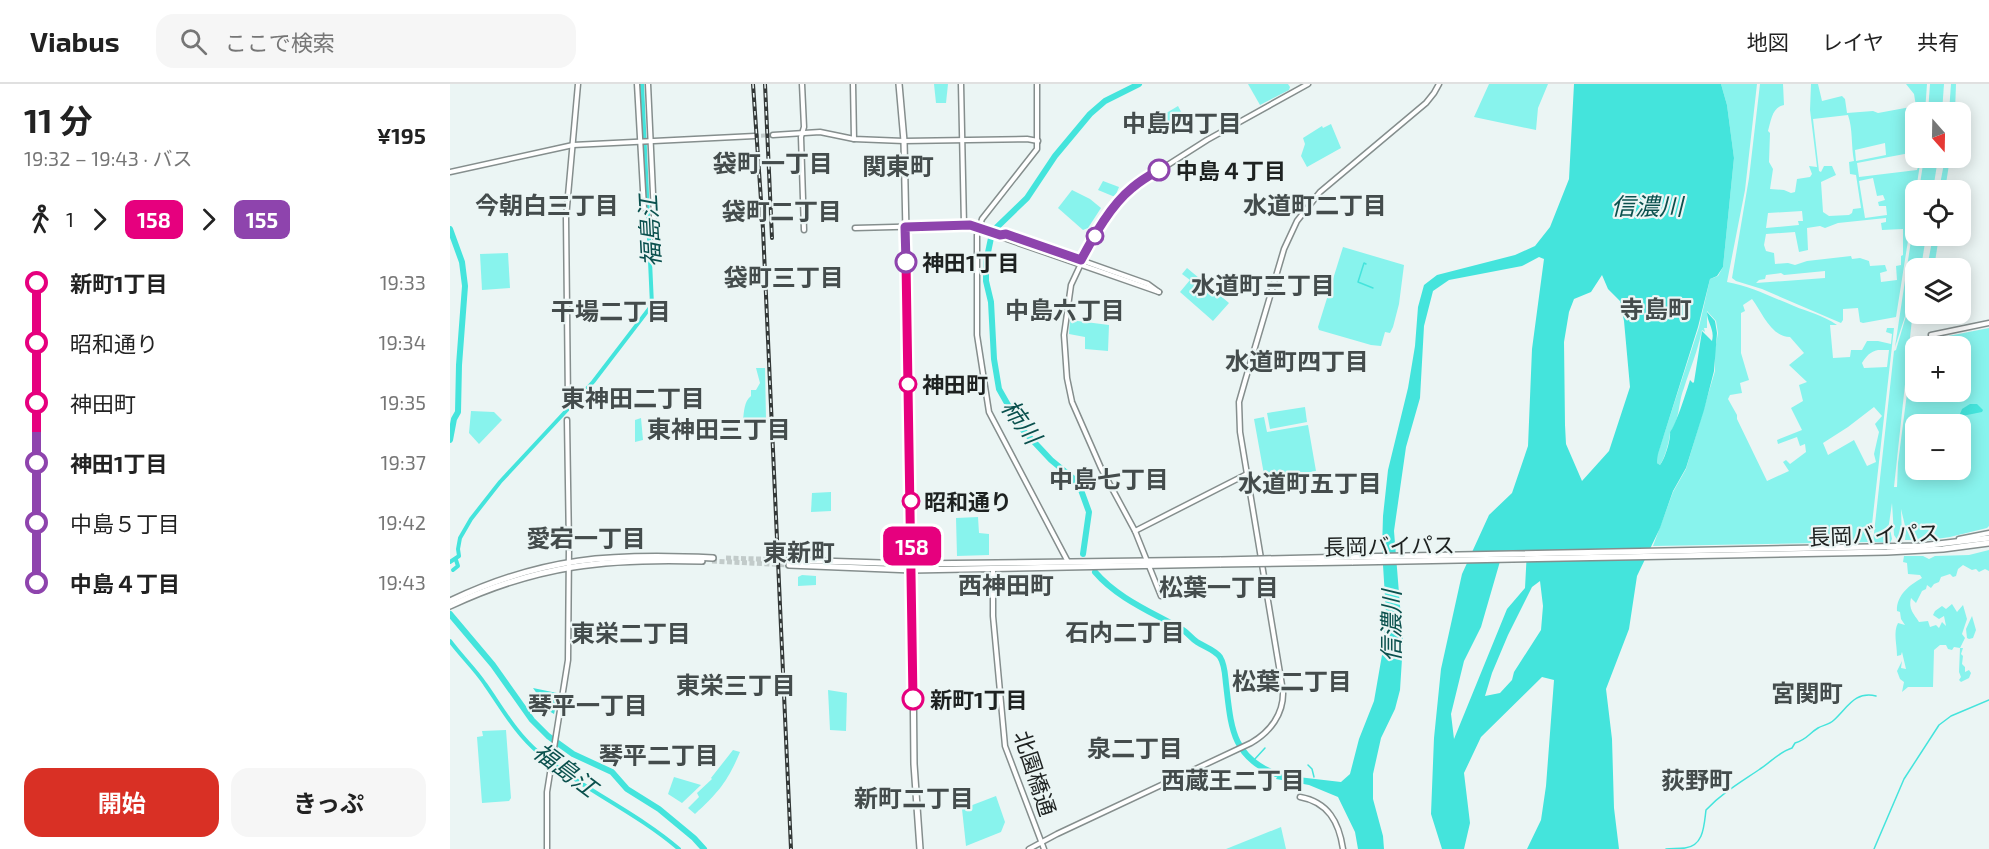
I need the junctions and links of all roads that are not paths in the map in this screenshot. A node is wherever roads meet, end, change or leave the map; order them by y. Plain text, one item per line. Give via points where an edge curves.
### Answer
1 (578, 84) edge
2 (637, 84) edge
3 (648, 84) edge
4 (802, 84) edge
5 (853, 84) edge
6 (899, 84) edge
7 (961, 84) edge
8 (1037, 84) edge
9 (1308, 84) edge
10 (1439, 84) edge
11 (802, 133) junction
12 (772, 135) tunnel mouth
13 (755, 136) tunnel mouth
14 (854, 139) junction
15 (962, 140) junction
16 (650, 141) junction
17 (904, 141) junction
18 (1038, 141) junction
19 (642, 142) junction
20 (573, 145) junction
21 (450, 172) edge
22 (644, 208) dead end
23 (964, 225) junction
24 (978, 226) junction
25 (905, 227) junction
26 (855, 228) dead end
27 (804, 230) dead end
28 (656, 237) dead end
29 (1080, 262) junction
30 (1989, 323) edge
31 (1931, 334) dead end
32 (568, 402) dead end
33 (567, 420) dead end
34 (1247, 474) junction
35 (1136, 531) junction
36 (1989, 533) edge
37 (911, 536) junction
38 (1989, 538) edge
39 (1989, 543) edge
40 (1929, 545) junction
41 (1887, 549) junction
42 (713, 560) tunnel mouth
43 (871, 563) junction
44 (1148, 563) junction
45 (569, 564) junction
46 (1069, 564) junction
47 (993, 565) junction
48 (912, 567) junction
49 (1161, 596) dead end
50 (462, 598) junction
51 (450, 601) edge
52 (450, 606) edge
53 (1300, 797) dead end
54 (1041, 842) junction
55 (547, 849) edge
56 (920, 849) edge
57 (1029, 849) edge
58 (1044, 849) edge
59 (1343, 849) edge

1 - 20 street
2 - 19 street
3 - 16 street
4 - 11 street
5 - 14 street
6 - 17 highway
7 - 15 street
8 - 18 street
9 - 29 street via 1218,133 1130,189 1104,221
10 - 34 street via 1426,103 1320,192 1297,221 1284,249 1239,402
11 - 12 street
11 - 14 street
11 - 27 street
13 - 16 street
14 - 17 street
15 - 17 street
15 - 18 street
15 - 23 street
16 - 19 street
16 - 28 street
17 - 25 highway
18 - 24 street via 1037,149
19 - 20 street
19 - 22 street
20 - 21 street
20 - 32 street via 566,218
23 - 24 street
23 - 25 street
24 - 29 street
24 - 46 street via 977,334 989,412
25 - 26 street
25 - 37 highway
29 - 29 street via 1152,286 1160,292
29 - 35 street via 1070,289 1065,330 1069,390 1089,443
30 - 31 street
33 - 45 street
34 - 35 street
34 - 54 street via 1283,697 1273,725 1249,744
35 - 44 street
36 - 40 street
37 - 43 highway via 903,557
37 - 48 highway
38 - 40 highway, 長岡バイパス
39 - 41 highway, 長岡バイパス via 1942,549
40 - 41 highway, 長岡バイパス
41 - 44 highway, 長岡バイパス, bridge
42 - 45 highway
43 - 48 highway, 長岡バイパス
43 - 48 highway, 長岡バイパス via 789,562
44 - 46 highway, 長岡バイパス
44 - 49 street
45 - 50 highway
45 - 55 street via 568,660 546,811
46 - 47 highway, 長岡バイパス
47 - 48 highway, 長岡バイパス
47 - 54 street, 北園橋通 via 993,616 1005,746
48 - 56 highway via 914,764
50 - 51 highway
50 - 52 highway
53 - 59 street via 1316,801 1324,808 1338,829
54 - 57 street
54 - 58 street, 北園橋通

